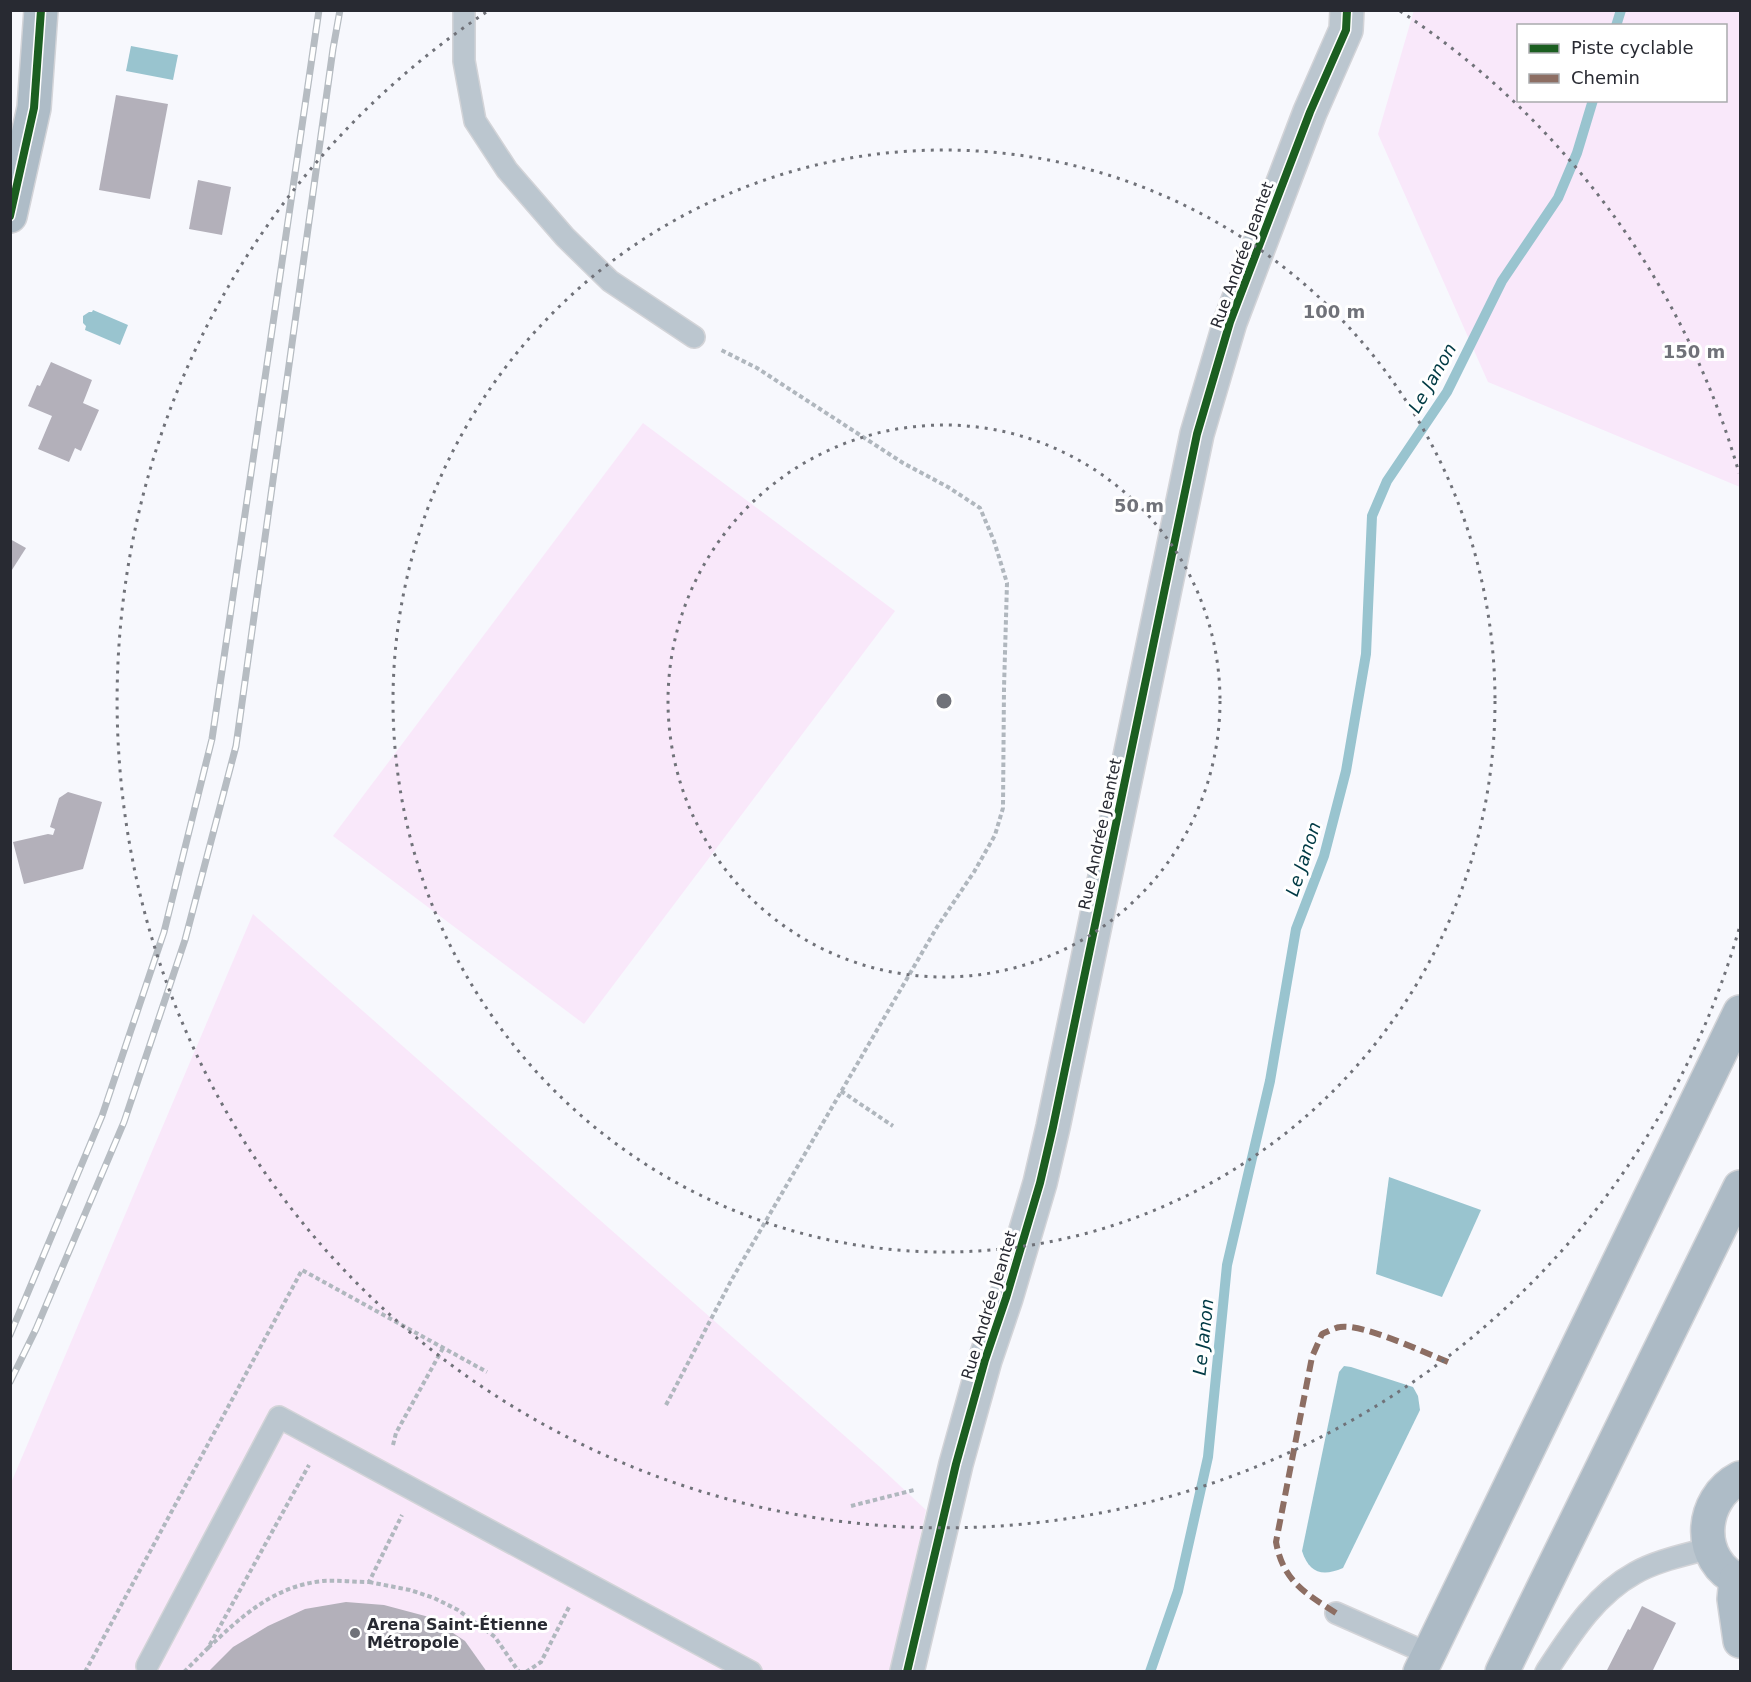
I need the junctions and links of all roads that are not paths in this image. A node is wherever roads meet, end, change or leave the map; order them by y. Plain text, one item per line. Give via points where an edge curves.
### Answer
1 (41, 10) edge
2 (464, 10) edge
3 (1347, 10) edge
4 (10, 216) edge
5 (694, 337) road end
6 (1740, 1012) edge
7 (1740, 1187) edge
8 (1740, 1478) edge
9 (1710, 1548) junction
10 (1738, 1580) edge
11 (1336, 1613) dead end
12 (1740, 1641) edge
13 (1424, 1663) edge
14 (147, 1666) dead end
15 (751, 1671) edge
16 (907, 1671) edge
17 (1502, 1671) edge
18 (1546, 1671) edge

1 - 4 main road via 34,108
2 - 5 lane via 464,61 475,121 507,170 565,237 610,281
3 - 16 street, Rue Andrée Jeantet via 1346,30 1310,112 1230,322 1197,434 1051,1139 951,1481
6 - 13 highway
7 - 17 highway
8 - 9 main road via 1717,1496 1707,1531
9 - 10 main road via 1716,1561
9 - 18 lane via 1636,1572 1610,1589 1578,1622
10 - 12 main road via 1734,1599
11 - 13 lane
14 - 15 lane via 279,1417

